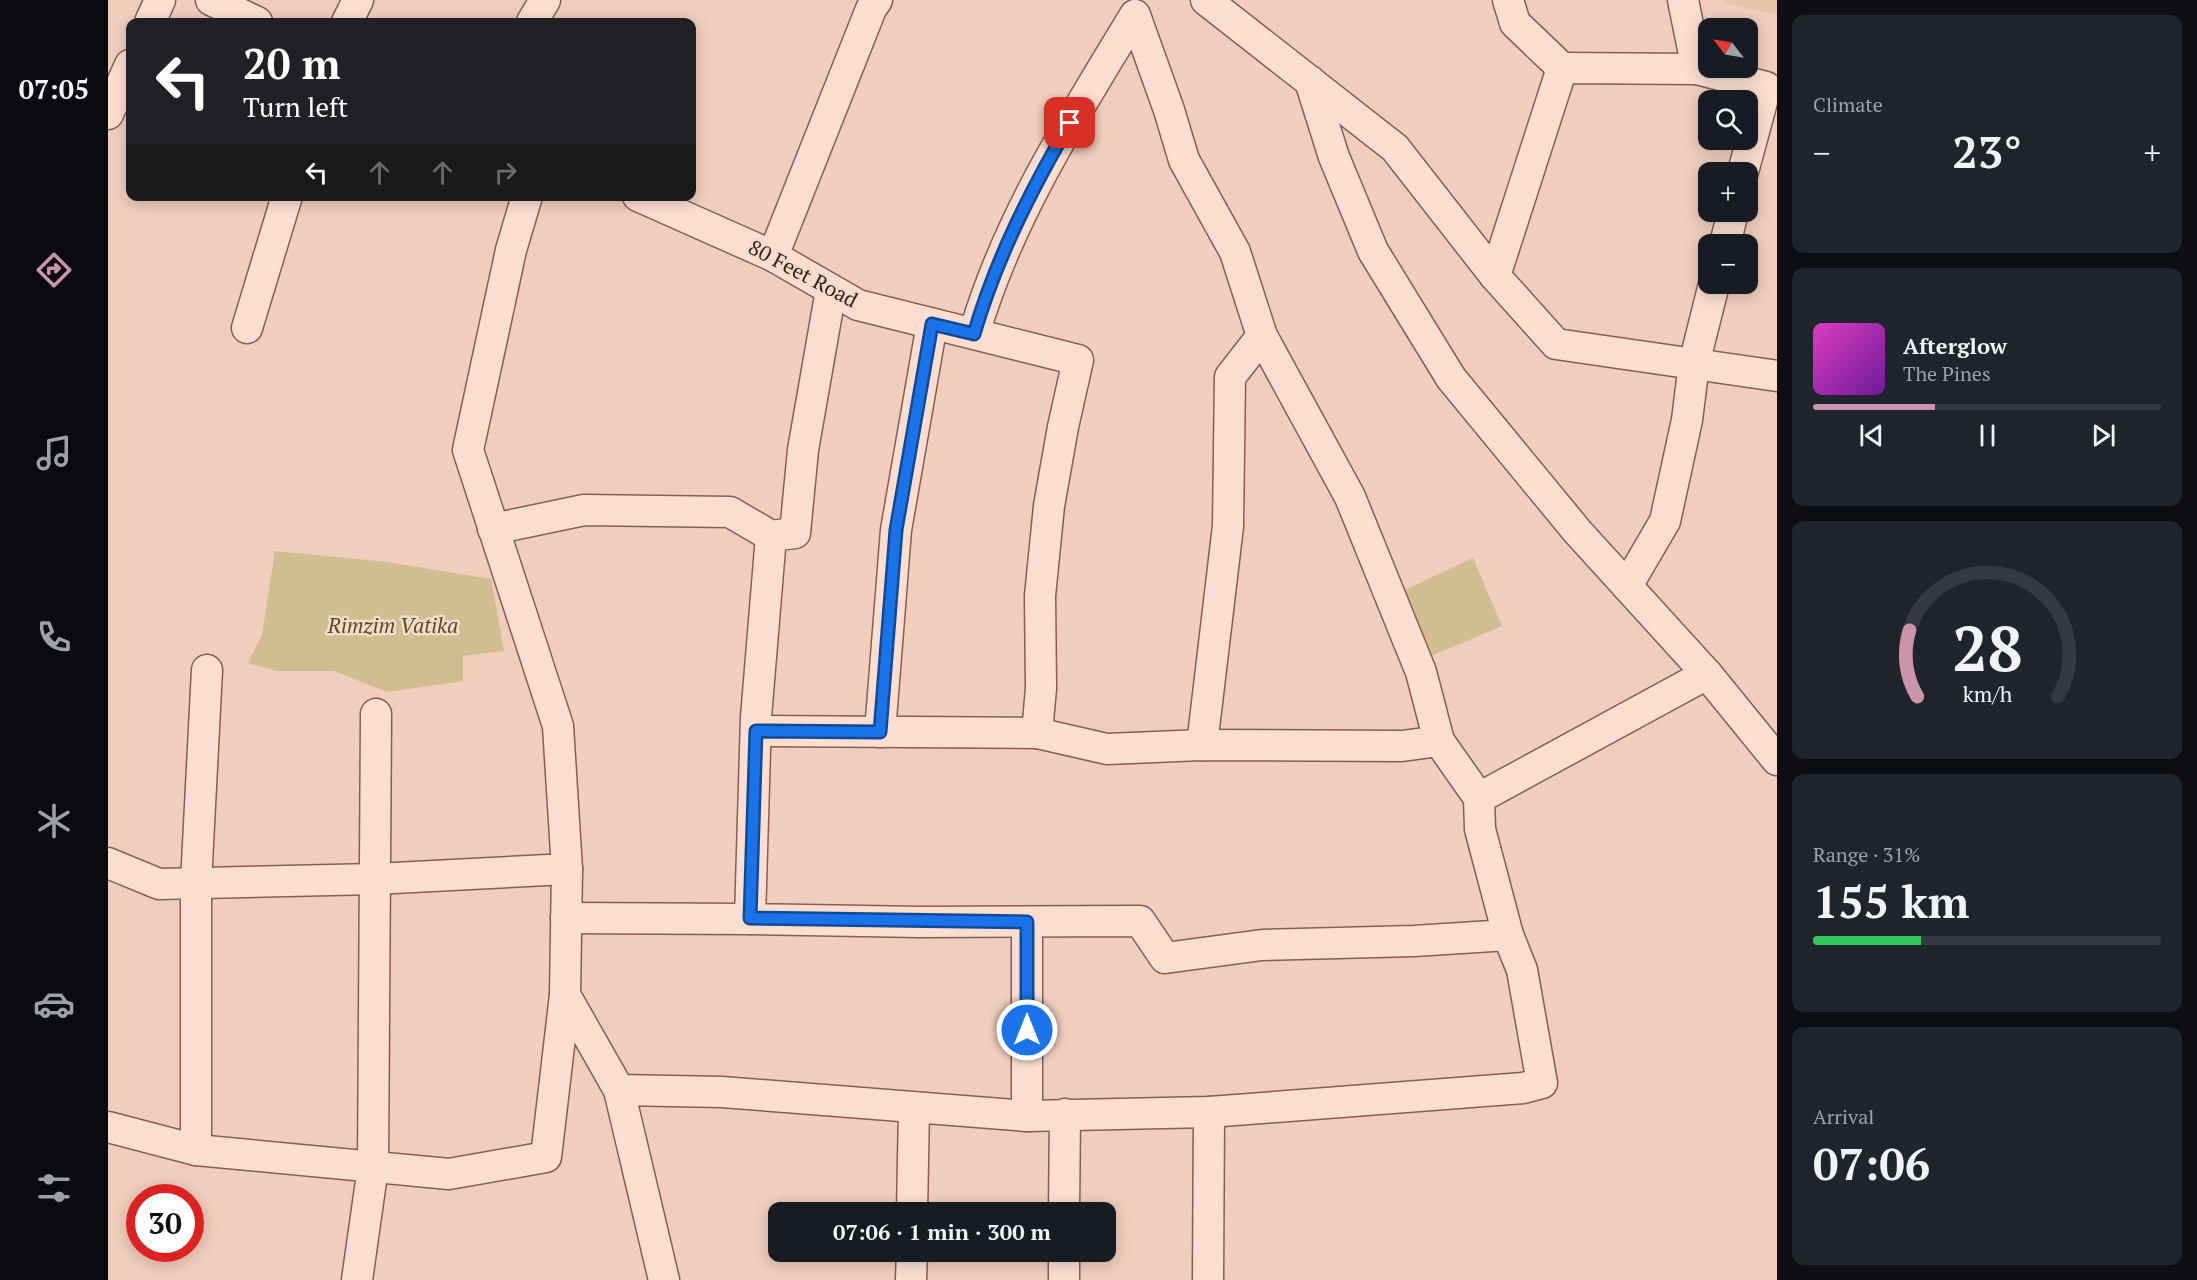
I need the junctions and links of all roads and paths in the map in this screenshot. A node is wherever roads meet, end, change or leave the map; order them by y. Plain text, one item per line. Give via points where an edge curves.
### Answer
1 (160, 0) edge
2 (211, 0) edge
3 (358, 0) edge
4 (545, 0) edge
5 (1206, 0) edge
6 (1508, 0) edge
7 (1683, 0) edge
8 (867, 3) edge
9 (1140, 7) edge
10 (152, 18) edge
11 (249, 18) edge
12 (348, 18) edge
13 (534, 18) edge
14 (1562, 68) junction
15 (1697, 69) junction
16 (126, 74) edge
17 (1310, 81) junction
18 (108, 114) edge
19 (1746, 162) edge
20 (285, 201) edge
21 (526, 201) edge
22 (649, 201) edge
23 (773, 256) junction
24 (1495, 276) junction
25 (831, 290) junction
26 (1712, 294) edge
27 (932, 324) junction
28 (247, 328) dead end
29 (974, 334) junction
30 (1262, 336) junction
31 (1694, 364) junction
32 (1777, 375) edge
33 (493, 529) junction
34 (771, 536) junction
35 (1626, 586) junction
36 (207, 670) dead end
37 (1707, 675) junction
38 (376, 714) dead end
39 (756, 731) junction
40 (880, 732) junction
41 (1037, 734) junction
42 (1439, 741) junction
43 (1202, 745) junction
44 (1777, 760) edge
45 (1479, 798) junction
46 (108, 863) edge
47 (567, 869) junction
48 (375, 879) junction
49 (196, 883) junction
50 (566, 918) junction
51 (750, 918) junction
52 (1027, 922) junction
53 (1508, 935) junction
54 (565, 995) junction
55 (619, 1090) junction
56 (914, 1109) junction
57 (1209, 1112) junction
58 (1065, 1114) junction
59 (1027, 1116) junction
60 (108, 1127) edge
61 (196, 1150) junction
62 (373, 1167) junction
63 (912, 1202) edge
64 (1064, 1202) edge
65 (912, 1262) edge
66 (1064, 1262) edge
67 (357, 1280) edge
68 (664, 1280) edge
69 (911, 1280) edge
70 (1064, 1280) edge
71 (1208, 1280) edge

1 - 10 street
2 - 11 street
3 - 12 street
4 - 13 street
5 - 17 street
6 - 14 street via 1515,23
7 - 15 street
8 - 23 street
9 - 29 street via 1037,180 1002,254
9 - 30 street via 1184,160 1235,252
14 - 15 street
14 - 24 street
15 - 19 street via 1766,87
16 - 18 street
17 - 24 street via 1395,148
17 - 35 street via 1334,157 1373,252 1450,378
20 - 28 street
21 - 33 street via 511,250 468,450
22 - 23 street, 80 Feet Road
23 - 25 street, 80 Feet Road
24 - 31 street via 1556,344
25 - 27 street, 80 Feet Road via 858,305
25 - 34 street via 803,450 795,533
26 - 31 street
27 - 29 street, 80 Feet Road
27 - 40 street via 896,530
29 - 41 street, 80 Feet Road via 1078,360 1049,506 1040,596
30 - 42 street via 1350,497 1421,672
30 - 43 street via 1230,376 1228,526
31 - 32 street
31 - 35 street via 1687,420 1665,521
33 - 34 street via 584,510 730,512
33 - 47 street via 558,726
34 - 39 street
35 - 37 street
36 - 49 street
37 - 44 street
37 - 45 street
38 - 48 street
39 - 40 street
39 - 51 street
40 - 41 street
41 - 43 street via 1107,749
42 - 43 street via 1402,746
42 - 45 street
45 - 53 street via 1480,829
46 - 49 street via 159,884
47 - 48 street
47 - 50 street
48 - 49 street
48 - 62 street
49 - 61 street
50 - 51 street
50 - 54 street
51 - 52 street
52 - 53 street via 1140,921 1165,958 1262,945
52 - 59 street
53 - 57 street via 1522,970 1542,1083 1523,1088
54 - 55 street
54 - 62 street via 546,1157 449,1174
55 - 56 street via 722,1092
55 - 68 street
56 - 59 street
56 - 63 street
57 - 58 street
57 - 71 street
58 - 59 street
58 - 64 street
60 - 61 street
61 - 62 street
62 - 67 street
65 - 69 street
66 - 70 street

